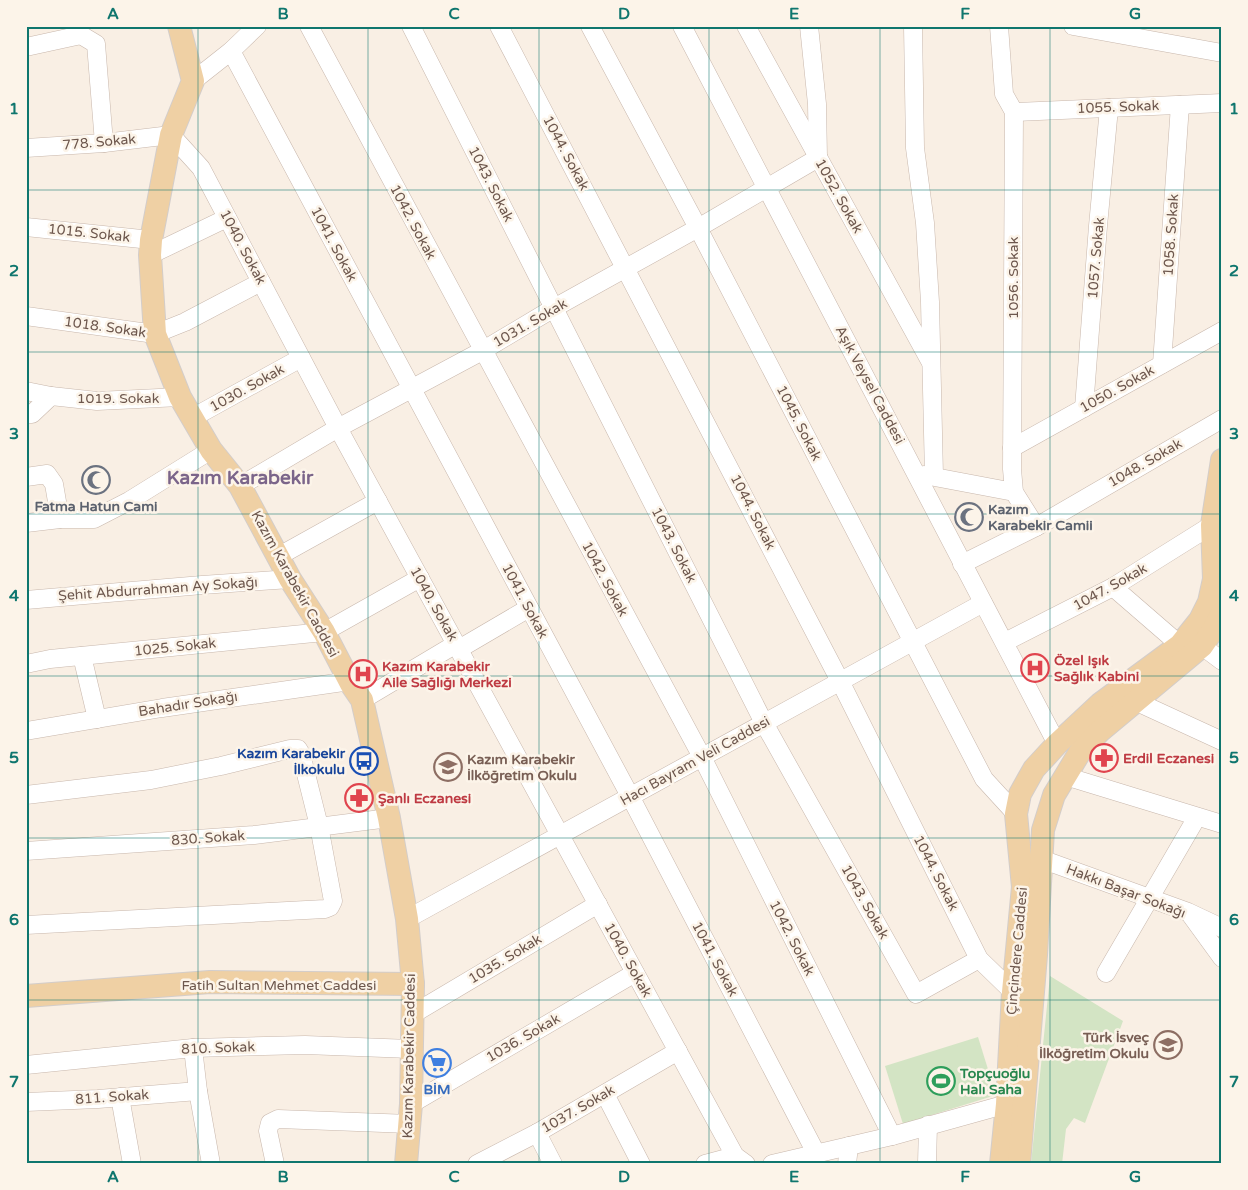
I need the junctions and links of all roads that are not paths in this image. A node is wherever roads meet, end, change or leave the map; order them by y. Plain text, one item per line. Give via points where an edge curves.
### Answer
1 (179, 26) edge
2 (257, 26) edge
3 (309, 26) edge
4 (410, 26) edge
5 (499, 26) edge
6 (590, 26) edge
7 (682, 26) edge
8 (746, 26) edge
9 (809, 26) edge
10 (913, 26) edge
11 (999, 26) edge
12 (1073, 26) edge
13 (26, 47) edge
14 (230, 51) junction
15 (1222, 54) edge
16 (193, 81) junction
17 (1222, 103) edge
18 (1180, 105) junction
19 (1109, 108) junction
20 (1014, 112) junction
21 (171, 135) junction
22 (104, 143) junction
23 (26, 148) edge
24 (818, 158) junction
25 (766, 189) junction
26 (227, 218) junction
27 (26, 227) edge
28 (698, 228) junction
29 (150, 248) junction
30 (627, 269) junction
31 (261, 282) junction
32 (554, 308) junction
33 (26, 316) edge
34 (1222, 331) edge
35 (155, 334) junction
36 (482, 351) junction
37 (302, 358) junction
38 (1162, 364) junction
39 (932, 365) junction
40 (412, 389) junction
41 (26, 392) edge
42 (51, 396) junction
43 (180, 397) junction
44 (1084, 408) junction
45 (26, 414) edge
46 (192, 418) junction
47 (1222, 419) edge
48 (338, 428) junction
49 (1012, 448) junction
50 (211, 450) junction
51 (1222, 460) edge
52 (916, 473) junction
53 (934, 476) junction
54 (26, 477) edge
55 (240, 486) junction
56 (1014, 492) junction
57 (378, 501) junction
58 (60, 520) junction
59 (26, 524) edge
60 (1212, 525) junction
61 (1036, 527) junction
62 (279, 556) junction
63 (962, 564) junction
64 (420, 578) junction
65 (290, 579) junction
66 (1113, 587) junction
67 (26, 600) edge
68 (983, 603) junction
69 (529, 608) junction
70 (1222, 613) edge
71 (324, 632) junction
72 (911, 642) junction
73 (1005, 642) junction
74 (1180, 644) junction
75 (457, 646) junction
76 (1202, 646) junction
77 (82, 656) junction
78 (1222, 661) edge
79 (26, 664) edge
80 (840, 681) junction
81 (356, 691) junction
82 (1135, 702) junction
83 (97, 719) junction
84 (764, 722) junction
85 (26, 731) edge
86 (1222, 741) edge
87 (1057, 744) junction
88 (702, 757) junction
89 (1065, 776) junction
90 (26, 795) edge
91 (630, 796) junction
92 (1016, 814) junction
93 (1197, 817) junction
94 (389, 818) junction
95 (1222, 824) edge
96 (320, 826) junction
97 (560, 835) junction
98 (26, 850) edge
99 (1041, 859) junction
100 (1149, 897) junction
101 (598, 904) junction
102 (1188, 912) junction
103 (407, 919) junction
104 (26, 925) edge
105 (1222, 928) edge
106 (1222, 958) edge
107 (979, 959) junction
108 (635, 973) junction
109 (1106, 973) dead end
110 (413, 984) junction
111 (1013, 992) junction
112 (26, 996) edge
113 (413, 1014) junction
114 (193, 1048) junction
115 (411, 1049) junction
116 (678, 1052) junction
117 (26, 1065) edge
118 (198, 1092) junction
119 (605, 1094) junction
120 (120, 1097) junction
121 (26, 1102) edge
122 (1007, 1104) junction
123 (410, 1114) junction
124 (928, 1125) junction
125 (537, 1133) junction
126 (892, 1136) junction
127 (849, 1146) junction
128 (816, 1153) junction
129 (740, 1160) edge
130 (132, 1164) edge
131 (211, 1164) edge
132 (275, 1164) edge
133 (406, 1164) edge
134 (477, 1164) edge
135 (554, 1164) edge
136 (642, 1164) edge
137 (705, 1164) edge
138 (772, 1164) edge
139 (847, 1164) edge
140 (927, 1164) edge
141 (1001, 1164) edge
142 (1019, 1164) edge

1 - 16 main road
2 - 14 street
3 - 36 street, 1042. Sokak
4 - 32 street, 1043. Sokak
5 - 30 street, 1044. Sokak
6 - 28 street, 1045. Sokak
7 - 25 street, Aşık Veysel Caddesi
8 - 24 street, 1052. Sokak
9 - 24 street via 817,104
10 - 39 street via 915,148 925,223
11 - 20 street, 1056. Sokak via 1004,94
12 - 15 street
13 - 22 street via 80,35 96,44
14 - 16 street
14 - 40 street, 1041. Sokak
16 - 21 main road, Kazım Karabekir Caddesi
17 - 18 street, 1055. Sokak
18 - 19 street, 1055. Sokak
18 - 38 street, 1058. Sokak
19 - 20 street, 1055. Sokak
19 - 44 street, 1057. Sokak
20 - 49 street, 1056. Sokak
21 - 22 street, 778. Sokak
21 - 26 street, 1040. Sokak via 201,168
21 - 29 main road, Kazım Karabekir Caddesi
22 - 23 street, 778. Sokak
24 - 25 street, 1031. Sokak
24 - 39 street, 1052. Sokak
25 - 28 street, 1031. Sokak
25 - 52 street, Aşık Veysel Caddesi
26 - 29 street
26 - 31 street, 1040. Sokak
27 - 29 street, 1015. Sokak
28 - 30 street, 1031. Sokak
28 - 72 street, 1045. Sokak
29 - 35 main road, Kazım Karabekir Caddesi
30 - 32 street, 1031. Sokak
30 - 80 street, 1044. Sokak
31 - 35 street, 1018. Sokak
31 - 37 street, 1040. Sokak
32 - 36 street, 1031. Sokak
32 - 84 street, 1043. Sokak
33 - 35 street, 1018. Sokak
34 - 38 street, 1050. Sokak
35 - 43 main road, Kazım Karabekir Caddesi
36 - 40 street, 1031. Sokak
36 - 88 street, 1042. Sokak
37 - 46 street, 1030. Sokak
37 - 48 street, 1040. Sokak
38 - 44 street, 1050. Sokak
39 - 53 street
40 - 48 street, 1031. Sokak
40 - 69 street, 1041. Sokak
41 - 42 street, 1019. Sokak
42 - 43 street, 1019. Sokak via 97,401
42 - 45 street via 32,414
43 - 46 main road, Kazım Karabekir Caddesi
44 - 49 street, 1050. Sokak
46 - 50 main road, Kazım Karabekir Caddesi
47 - 61 street, 1048. Sokak
48 - 55 street, 1031. Sokak
48 - 57 street, 1040. Sokak
49 - 56 street, 1056. Sokak
50 - 55 main road, Kazım Karabekir Caddesi
50 - 58 street via 94,519
51 - 60 main road, Çinçindere Caddesi
52 - 53 street
52 - 63 street, Aşık Veysel Caddesi
53 - 56 street
54 - 58 street via 47,474 54,484
55 - 62 main road, Kazım Karabekir Caddesi
56 - 61 street, 1056. Sokak
57 - 62 street
57 - 64 street, 1040. Sokak
58 - 59 street
60 - 66 street, 1047. Sokak
60 - 74 main road, Çinçindere Caddesi via 1214,579 1209,602 1200,620
61 - 63 street, 1048. Sokak
62 - 65 main road, Kazım Karabekir Caddesi
63 - 68 street, Aşık Veysel Caddesi
64 - 71 street
64 - 75 street, 1040. Sokak
65 - 67 street, Şehit Abdurrahman Ay Sokağı
65 - 71 main road, Kazım Karabekir Caddesi
66 - 73 street, 1047. Sokak
66 - 74 street
68 - 72 street, Hacı Bayram Veli Caddesi
68 - 73 street, Aşık Veysel Caddesi
69 - 75 street
69 - 91 street, 1041. Sokak
70 - 76 main road, Çinçindere Caddesi
71 - 77 street, 1025. Sokak
71 - 81 main road, Kazım Karabekir Caddesi
72 - 80 street, Hacı Bayram Veli Caddesi
72 - 92 street, 1045. Sokak via 984,779
73 - 87 street, Aşık Veysel Caddesi
74 - 87 main road, Çinçindere Caddesi via 1100,704
75 - 81 street
75 - 97 street, 1040. Sokak
76 - 78 street
76 - 82 main road, Çinçindere Caddesi
77 - 79 street, 1025. Sokak
77 - 83 street
80 - 84 street, Hacı Bayram Veli Caddesi
80 - 107 street, 1044. Sokak
81 - 83 street, Bahadır Sokağı via 226,698
81 - 94 main road, Kazım Karabekir Caddesi
82 - 86 street
82 - 89 main road, Çinçindere Caddesi via 1093,738
83 - 85 street, Bahadır Sokağı
84 - 88 street, Hacı Bayram Veli Caddesi
84 - 107 street, 1043. Sokak via 916,994
87 - 92 main road, Çinçindere Caddesi via 1034,769 1020,794
88 - 91 street, Hacı Bayram Veli Caddesi
88 - 126 street, 1042. Sokak
89 - 93 street
89 - 99 main road, Çinçindere Caddesi via 1054,796 1043,830
90 - 96 street via 151,780 298,749
91 - 97 street, Hacı Bayram Veli Caddesi
91 - 128 street, 1041. Sokak
92 - 111 main road, Çinçindere Caddesi via 1023,887
93 - 95 street
93 - 100 street
94 - 96 street, 830. Sokak
94 - 103 main road, Kazım Karabekir Caddesi
96 - 98 street, 830. Sokak via 254,834
96 - 104 street via 332,901 325,909
97 - 101 street, 1040. Sokak
97 - 103 street, Hacı Bayram Veli Caddesi
99 - 100 street, Hakkı Başar Sokağı
99 - 142 main road, Çinçindere Caddesi
100 - 102 street, Hakkı Başar Sokağı
100 - 109 street
101 - 108 street, 1040. Sokak
101 - 113 street, 1035. Sokak
102 - 105 street
102 - 106 street, Hakkı Başar Sokağı
103 - 110 main road, Kazım Karabekir Caddesi
107 - 111 street, 1044. Sokak
108 - 116 street, 1040. Sokak
108 - 123 street, 1036. Sokak
110 - 112 main road, Fatih Sultan Mehmet Caddesi via 210,982
110 - 113 main road, Kazım Karabekir Caddesi
111 - 122 main road, Çinçindere Caddesi
113 - 115 main road, Kazım Karabekir Caddesi
114 - 115 street, 810. Sokak via 305,1045
114 - 117 street, 810. Sokak
114 - 118 street
115 - 123 main road, Kazım Karabekir Caddesi
116 - 119 street, 1037. Sokak
116 - 129 street, 1040. Sokak
118 - 120 street, 811. Sokak
118 - 131 street
119 - 125 street, 1037. Sokak
119 - 136 street
120 - 121 street, 811. Sokak
120 - 130 street
122 - 124 street
122 - 141 main road, Çinçindere Caddesi
123 - 132 street via 278,1119 270,1122 268,1131
123 - 133 main road, Kazım Karabekir Caddesi
124 - 126 street
124 - 140 street
125 - 134 street, 1037. Sokak
125 - 135 street
126 - 127 street
127 - 128 street
127 - 139 street
128 - 138 street
129 - 137 street

